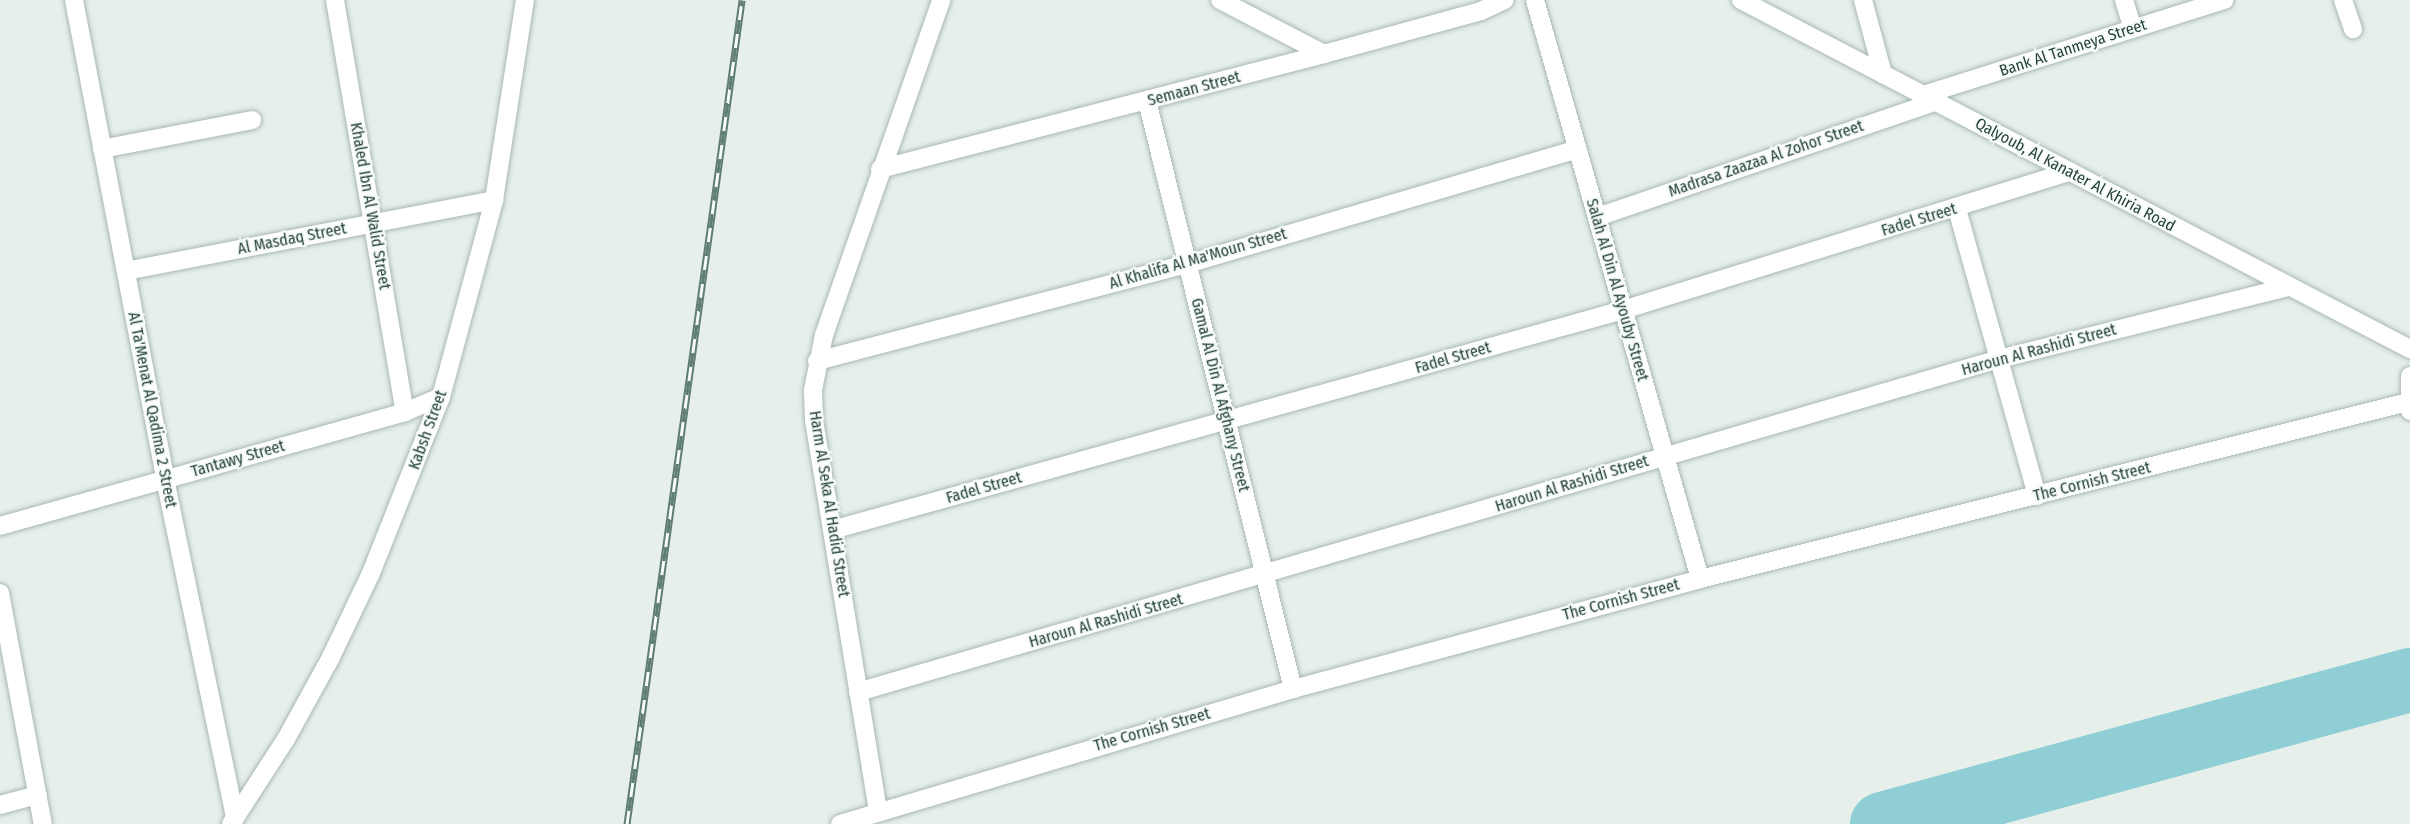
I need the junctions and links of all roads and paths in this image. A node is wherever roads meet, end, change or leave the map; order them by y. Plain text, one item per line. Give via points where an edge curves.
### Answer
1 (74, 0) edge
2 (335, 0) edge
3 (525, 0) edge
4 (941, 0) edge
5 (1220, 0) edge
6 (1505, 0) edge
7 (1535, 0) edge
8 (1740, 0) edge
9 (1863, 0) edge
10 (2124, 0) edge
11 (2223, 0) edge
12 (2343, 0) edge
13 (2133, 29) junction
14 (2353, 29) dead end
15 (1324, 54) junction
16 (1883, 75) junction
17 (1929, 98) junction
18 (1147, 101) junction
19 (252, 120) dead end
20 (102, 149) junction
21 (1577, 149) junction
22 (880, 169) junction
23 (2070, 172) junction
24 (494, 200) junction
25 (1958, 209) junction
26 (1597, 217) junction
27 (373, 223) junction
28 (1187, 264) junction
29 (126, 271) junction
30 (2288, 287) junction
31 (1623, 310) junction
32 (2410, 349) edge
33 (1999, 359) junction
34 (817, 361) junction
35 (2410, 376) edge
36 (441, 398) junction
37 (2409, 407) edge
38 (405, 412) junction
39 (1226, 421) junction
40 (1665, 456) junction
41 (165, 479) junction
42 (2037, 496) junction
43 (0, 526) edge
44 (832, 530) junction
45 (1264, 576) junction
46 (1700, 579) junction
47 (0, 593) edge
48 (1293, 689) junction
49 (858, 692) junction
50 (38, 795) junction
51 (0, 806) edge
52 (878, 811) junction
53 (233, 821) edge
54 (43, 824) edge
55 (840, 824) edge

1 - 20 street, Al Ta'Menat Al Qadima 2 Street
2 - 27 street, Khaled Ibn Al Walid Street
3 - 24 street, Kabsh Street
4 - 22 street, Harm Al Seka Al Hadid Street
5 - 15 street
6 - 15 street, Semaan Street via 1481,11
7 - 21 street, Salah Al Din Al Ayouby Street
8 - 16 street, Qalyoub, Al Kanater Al Khiria Road
9 - 16 street
10 - 13 street
11 - 13 street, Bank Al Tanmeya Street
12 - 14 street
13 - 17 street, Bank Al Tanmeya Street
15 - 18 street, Semaan Street
16 - 17 street, Qalyoub, Al Kanater Al Khiria Road
17 - 23 street, Qalyoub, Al Kanater Al Khiria Road
17 - 26 street, Madrasa Zaazaa Al Zohor Street
18 - 22 street, Semaan Street
18 - 28 street, Gamal Al Din Al Afghany Street
19 - 20 street
20 - 29 street, Al Ta'Menat Al Qadima 2 Street
21 - 26 street, Salah Al Din Al Ayouby Street
21 - 28 street, Al Khalifa Al Ma'Moun Street
22 - 34 street, Harm Al Seka Al Hadid Street
23 - 25 street, Fadel Street
23 - 30 street, Qalyoub, Al Kanater Al Khiria Road
24 - 27 street, Al Masdaq Street
24 - 36 street, Kabsh Street
25 - 31 street, Fadel Street
25 - 33 street
26 - 31 street, Salah Al Din Al Ayouby Street
27 - 29 street, Al Masdaq Street
27 - 38 street, Khaled Ibn Al Walid Street
28 - 34 street, Al Khalifa Al Ma'Moun Street
28 - 39 street, Gamal Al Din Al Afghany Street
29 - 41 street, Al Ta'Menat Al Qadima 2 Street
30 - 32 street, Qalyoub, Al Kanater Al Khiria Road
30 - 33 street, Haroun Al Rashidi Street
31 - 39 street, Fadel Street
31 - 40 street, Salah Al Din Al Ayouby Street
33 - 40 street, Haroun Al Rashidi Street
33 - 42 street
34 - 44 street, Harm Al Seka Al Hadid Street via 814,420
35 - 37 street
36 - 38 street, Tantawy Street
36 - 53 street, Kabsh Street via 371,573 331,657 286,739
37 - 42 street, The Cornish Street
38 - 41 street, Tantawy Street
39 - 44 street, Fadel Street
39 - 45 street, Gamal Al Din Al Afghany Street
40 - 45 street, Haroun Al Rashidi Street
40 - 46 street, Salah Al Din Al Ayouby Street
41 - 43 street, Tantawy Street
41 - 53 street, Al Ta'Menat Al Qadima 2 Street
42 - 46 street, The Cornish Street
44 - 49 street, Harm Al Seka Al Hadid Street
45 - 48 street, Gamal Al Din Al Afghany Street
45 - 49 street, Haroun Al Rashidi Street
46 - 48 street, The Cornish Street
47 - 50 street
48 - 52 street, The Cornish Street
49 - 52 street, Harm Al Seka Al Hadid Street
50 - 51 street
50 - 54 street
52 - 55 street, The Cornish Street

